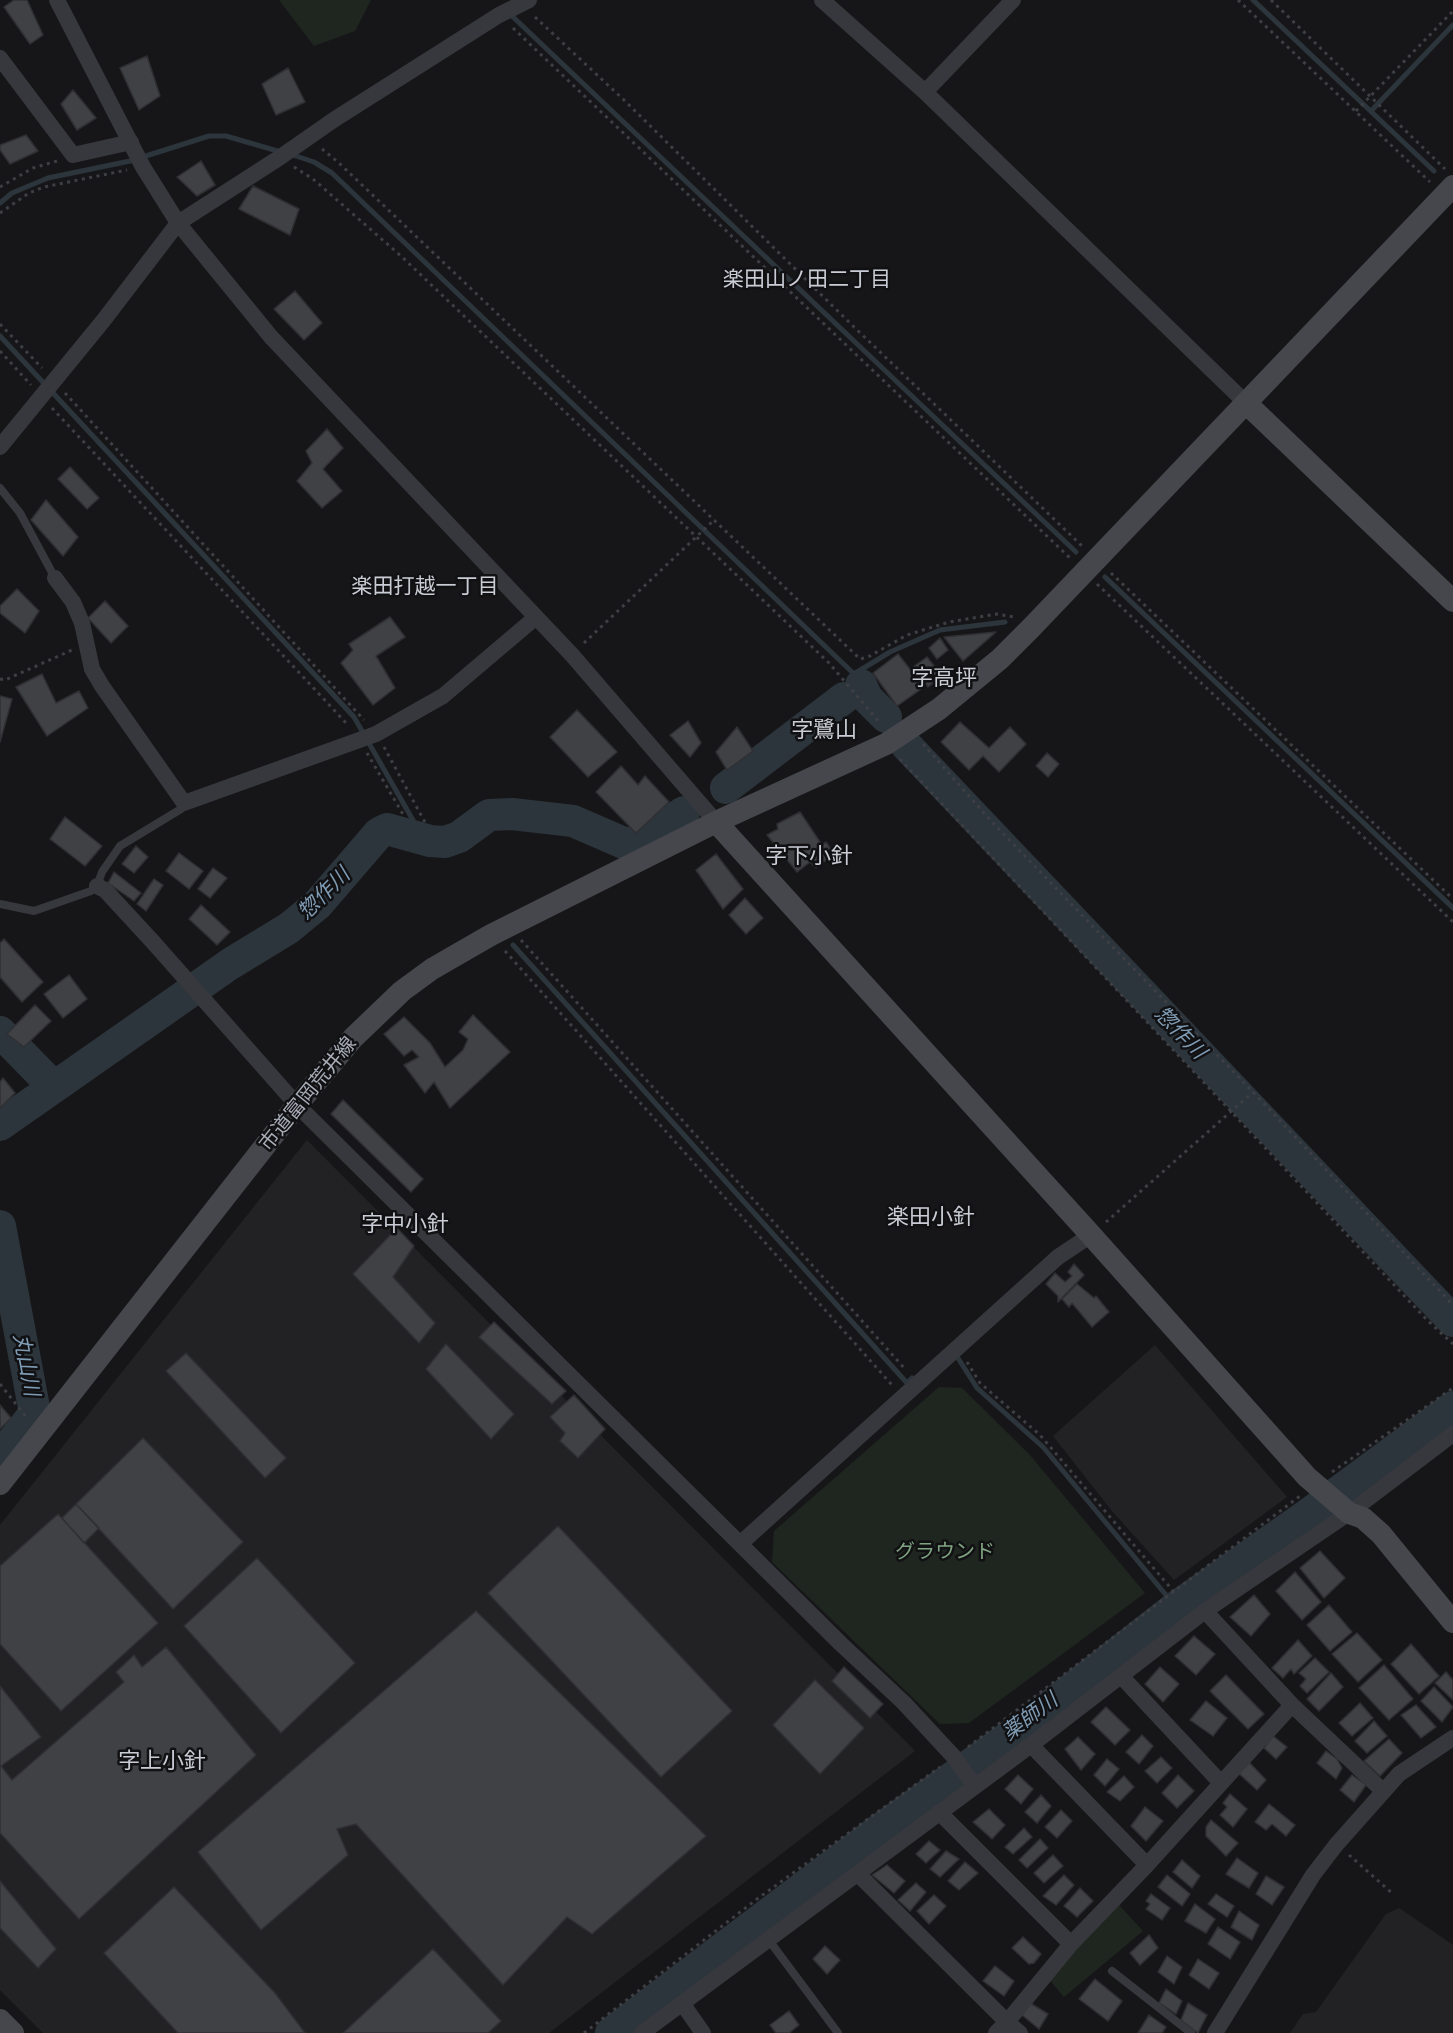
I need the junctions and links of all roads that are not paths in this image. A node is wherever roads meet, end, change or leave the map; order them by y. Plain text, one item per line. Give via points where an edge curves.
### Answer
1 (57, 0) edge
2 (822, 0) edge
3 (1013, 0) edge
4 (524, 2) edge
5 (0, 58) edge
6 (925, 92) junction
7 (132, 146) junction
8 (1450, 186) edge
9 (178, 223) junction
10 (1247, 404) junction
11 (0, 447) edge
12 (0, 489) edge
13 (55, 578) joint
14 (1453, 601) edge
15 (535, 618) junction
16 (184, 803) junction
17 (716, 822) junction
18 (97, 886) junction
19 (0, 904) edge
20 (297, 1105) junction
21 (1091, 1235) junction
22 (1453, 1434) edge
23 (0, 1484) edge
24 (1349, 1513) junction
25 (741, 1543) junction
26 (1205, 1611) junction
27 (1453, 1622) edge
28 (1121, 1676) junction
29 (1292, 1705) junction
30 (1453, 1738) edge
31 (1031, 1745) junction
32 (972, 1782) junction
33 (1221, 1783) junction
34 (1382, 1790) junction
35 (939, 1812) junction
36 (1147, 1865) junction
37 (858, 1874) junction
38 (768, 1939) junction
39 (1071, 1944) junction
40 (1112, 1971) dead end
41 (682, 2003) junction
42 (0, 2020) edge
43 (1008, 2029) edge
44 (13, 2033) edge
45 (642, 2033) edge
46 (703, 2033) edge
47 (838, 2033) edge
48 (1191, 2033) edge
49 (1215, 2033) edge

1 - 7 street
2 - 6 street
3 - 6 street
4 - 9 street
5 - 7 street via 73,155
6 - 10 street
7 - 9 street
8 - 10 street, 市道富岡荒井線
9 - 11 street
9 - 15 street via 271,337
10 - 14 street
10 - 17 street, 市道富岡荒井線 via 1031,628 964,689 897,738
12 - 13 lane via 20,513
13 - 16 street via 73,602 82,623 92,669
15 - 16 street via 443,696 367,737
15 - 17 street via 572,655
16 - 18 lane via 181,809 120,846
17 - 20 street, 市道富岡荒井線 via 500,930 432,969 402,991 353,1038
17 - 21 street
18 - 19 lane via 43,910
18 - 20 street via 105,890
20 - 23 street, 市道富岡荒井線
20 - 25 street
21 - 24 street via 1313,1481
21 - 25 street via 1058,1257
22 - 24 street
24 - 26 street
24 - 27 street via 1363,1518 1381,1534
25 - 32 street via 904,1703
26 - 28 street
26 - 29 street
28 - 31 street
28 - 33 street
29 - 33 street
29 - 34 street
30 - 34 street
31 - 32 street
31 - 36 street
32 - 35 street
33 - 36 street
34 - 49 street via 1313,1875
35 - 37 street
35 - 39 street
36 - 39 street
37 - 38 street
37 - 43 street
38 - 41 street
38 - 47 lane
39 - 43 street
40 - 48 lane
41 - 45 street
41 - 46 street
42 - 44 street

